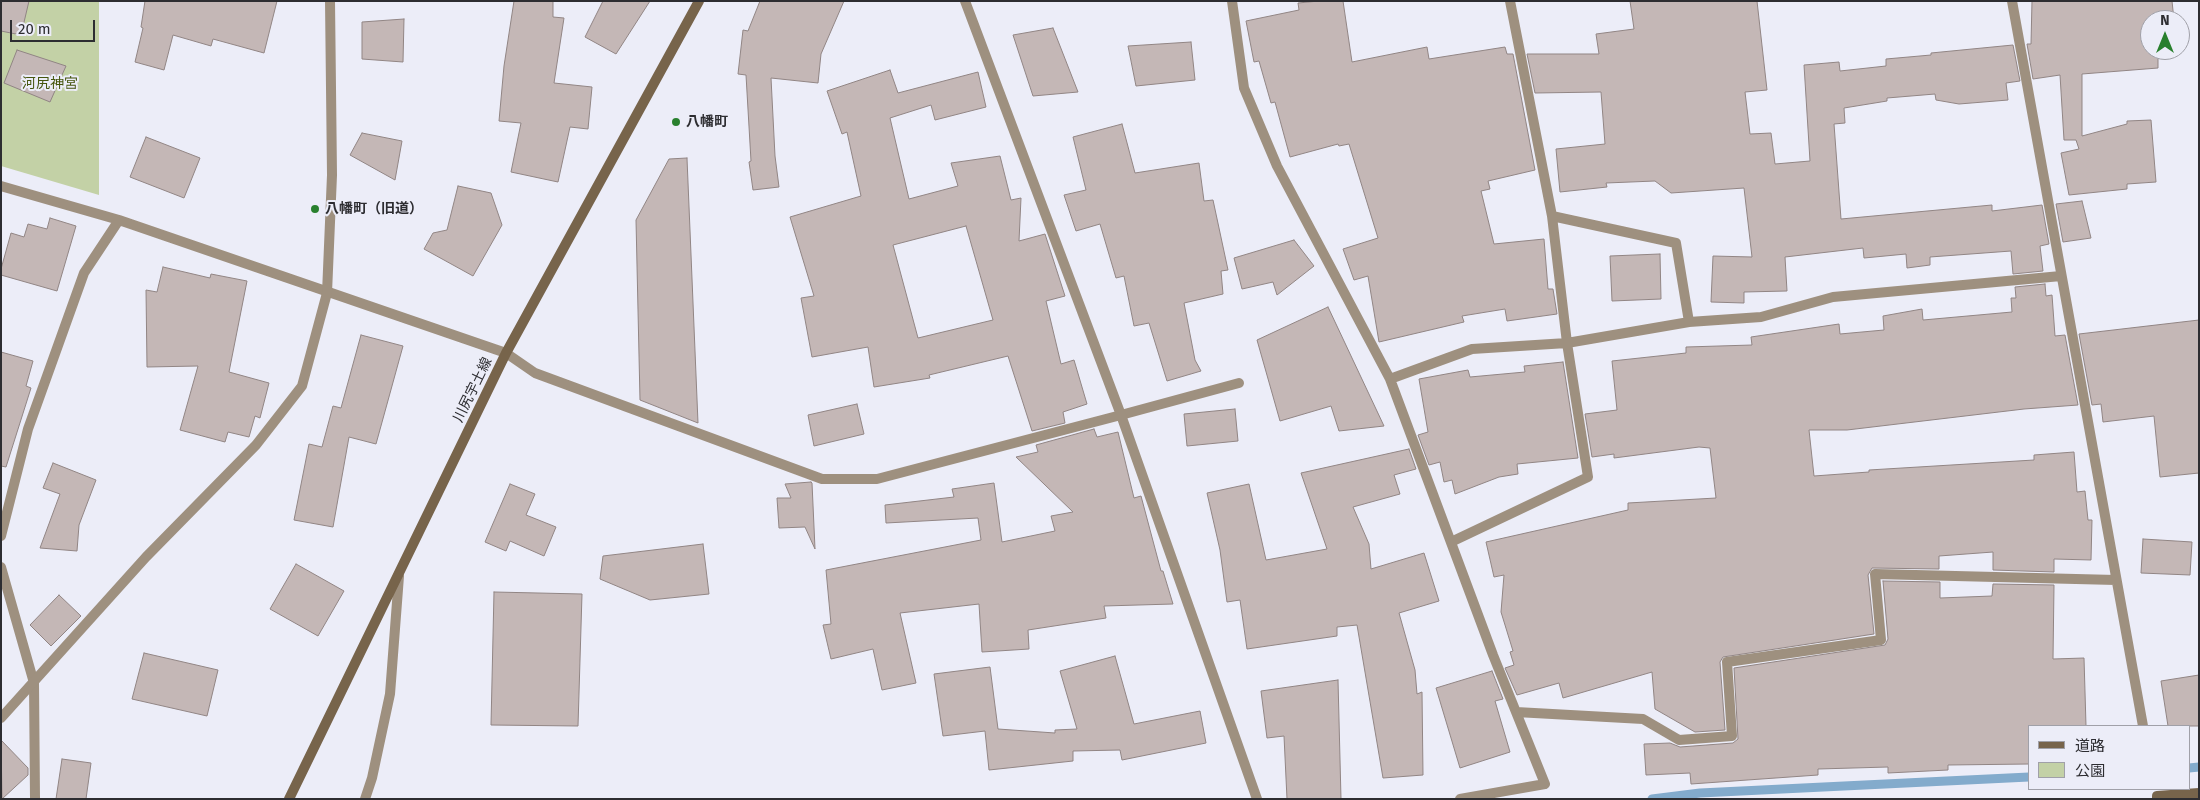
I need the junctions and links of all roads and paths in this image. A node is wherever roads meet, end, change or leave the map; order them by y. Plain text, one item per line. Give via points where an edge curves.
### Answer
1 (330, 1) edge
2 (699, 1) edge
3 (965, 1) edge
4 (1232, 1) edge
5 (1510, 1) edge
6 (2012, 1) edge
7 (1, 186) edge
8 (1552, 216) junction
9 (119, 220) junction
10 (2061, 276) junction
11 (327, 293) junction
12 (1688, 322) junction
13 (1567, 343) junction
14 (506, 353) junction
15 (1390, 379) junction
16 (1239, 383) dead end
17 (1121, 415) junction
18 (1, 536) edge
19 (1451, 542) junction
20 (1, 567) edge
21 (399, 576) junction
22 (2116, 580) junction
23 (34, 683) junction
24 (1516, 712) junction
25 (1, 718) edge
26 (2143, 725) edge
27 (2199, 793) edge
28 (2156, 794) edge
29 (35, 799) edge
30 (288, 799) edge
31 (364, 799) edge
32 (1257, 799) edge
33 (1460, 799) edge

1 - 11 street via 332,175
2 - 14 main road, 川尻宇土線
3 - 17 street
4 - 15 street via 1244,88 1277,166
5 - 8 street
6 - 10 street
7 - 9 street
8 - 12 street via 1676,243
8 - 13 street
9 - 11 street
9 - 18 street via 84,273 28,429
10 - 12 street via 1833,297 1761,317
10 - 22 street
11 - 14 street
11 - 23 street via 302,386 256,445 146,558
12 - 13 street
13 - 15 street via 1472,349
13 - 19 street via 1588,477
14 - 17 street via 534,373 822,479 877,479
14 - 21 main road, 川尻宇土線
15 - 19 street
16 - 17 street
17 - 32 street
19 - 24 street
20 - 23 street
21 - 30 main road, 川尻宇土線
21 - 31 street via 390,694 372,778
22 - 24 street via 1875,574 1881,640 1727,662 1732,736 1679,740 1643,719
22 - 26 street
23 - 25 street
23 - 29 street
24 - 33 street via 1545,784
27 - 28 main road

